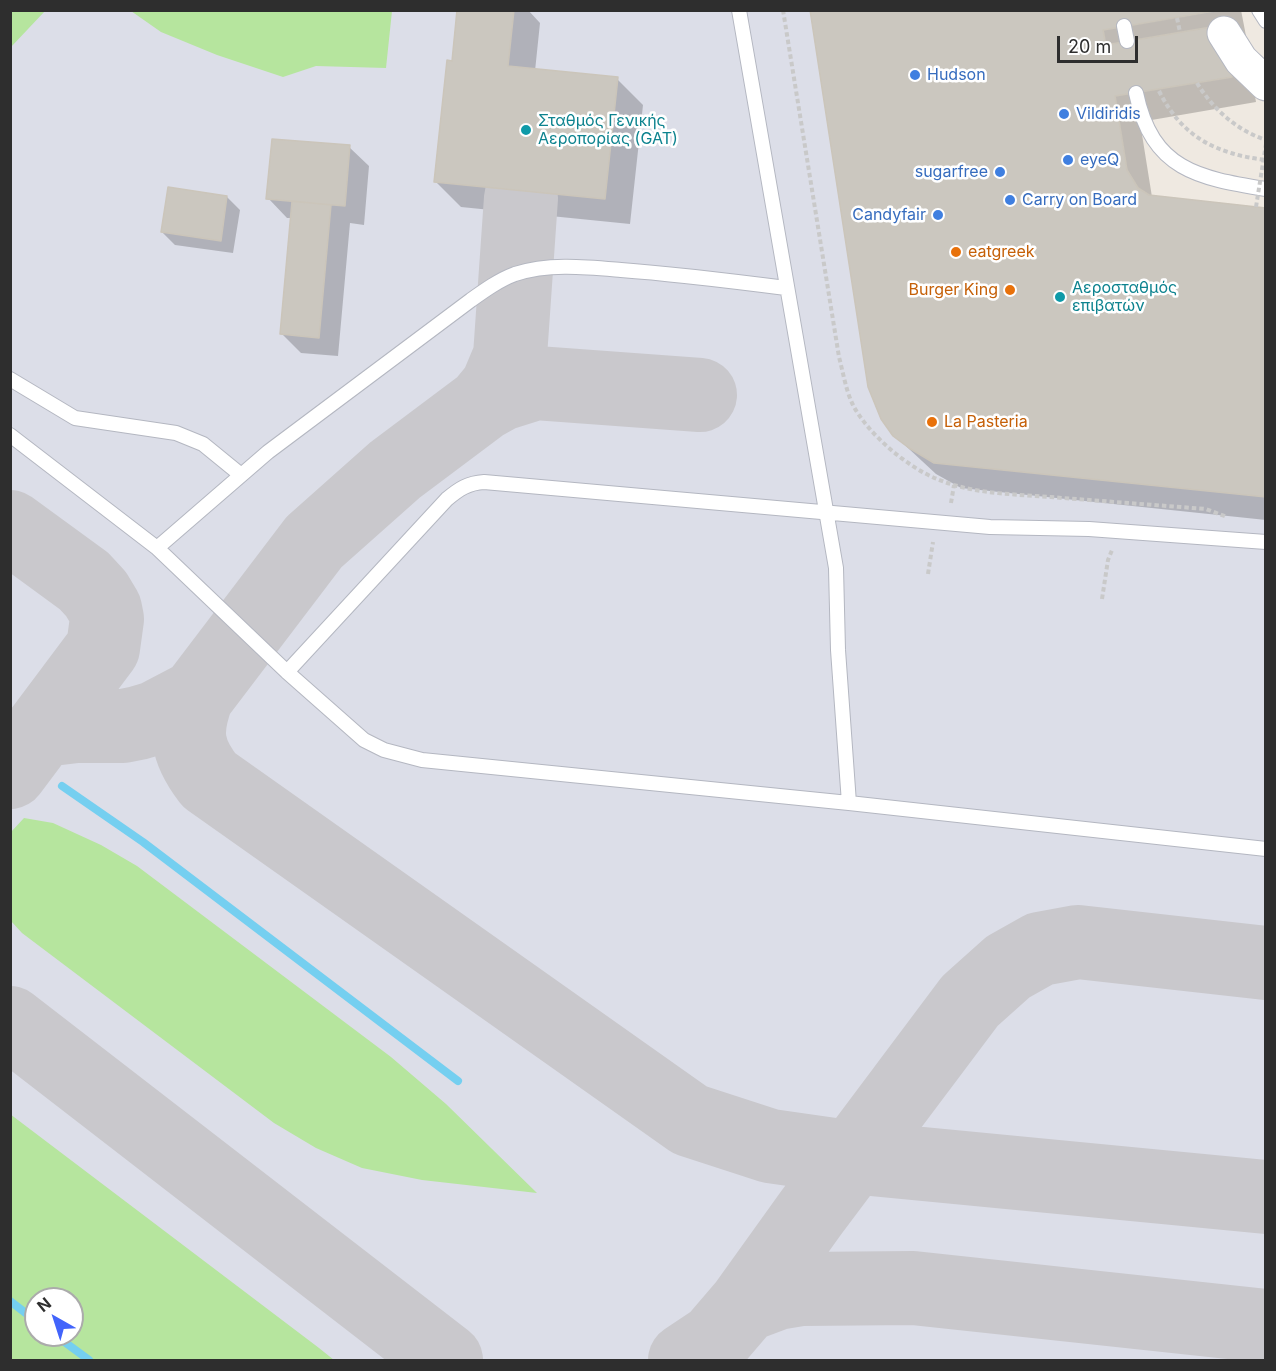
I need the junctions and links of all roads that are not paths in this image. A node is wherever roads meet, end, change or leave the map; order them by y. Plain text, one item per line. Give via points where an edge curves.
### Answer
1 (739, 10) edge
2 (1259, 10) edge
3 (1266, 21) edge
4 (1220, 24) edge
5 (1124, 26) dead end
6 (1127, 41) dead end
7 (1266, 84) edge
8 (1136, 93) dead end
9 (1266, 189) edge
10 (786, 288) junction
11 (10, 379) edge
12 (10, 435) edge
13 (241, 475) junction
14 (826, 513) junction
15 (1266, 542) edge
16 (157, 548) junction
17 (287, 672) junction
18 (849, 803) junction
19 (1266, 849) edge

1 - 10 lane
2 - 3 lane
4 - 7 street via 1241,60
5 - 6 lane
8 - 9 lane via 1147,131 1176,163 1217,181
10 - 13 lane via 585,267 552,267 516,274 471,300
10 - 14 lane
11 - 13 lane via 75,418 176,433 203,444
12 - 16 lane
13 - 16 lane
14 - 15 lane via 990,527 1089,529
14 - 17 lane via 472,483 447,499
14 - 18 lane via 836,568
16 - 17 lane
17 - 18 lane via 364,740 400,756
18 - 19 lane

